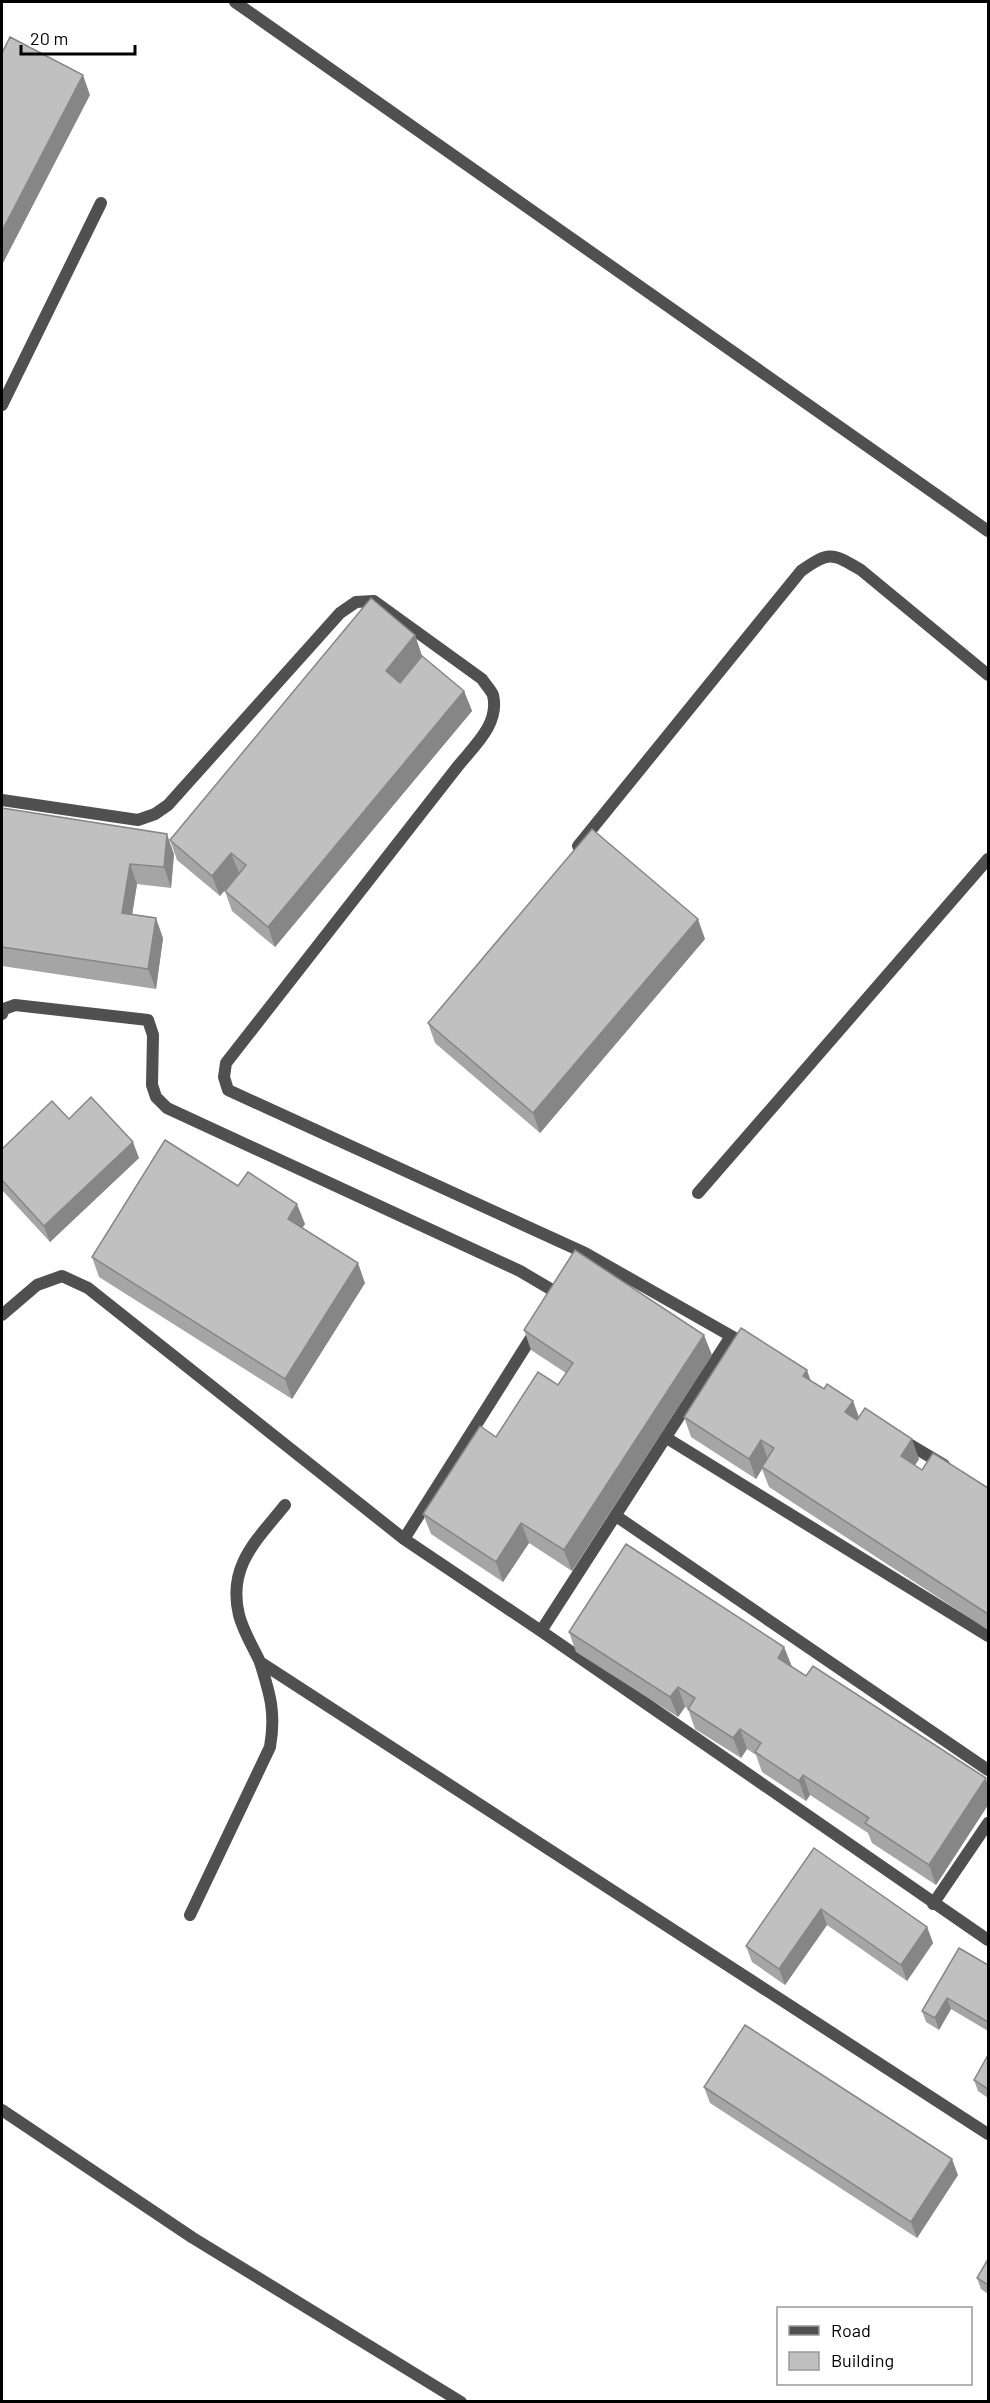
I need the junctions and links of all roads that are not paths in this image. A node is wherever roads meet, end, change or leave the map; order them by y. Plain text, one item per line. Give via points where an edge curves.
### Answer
1 (235, 2) edge
2 (101, 204) dead end
3 (2, 405) edge
4 (988, 531) edge
5 (988, 675) edge
6 (2, 800) edge
7 (570, 856) edge
8 (988, 859) edge
9 (2, 1014) edge
10 (698, 1193) dead end
11 (559, 1295) edge
12 (2, 1315) edge
13 (541, 1324) edge
14 (731, 1336) junction
15 (761, 1354) edge
16 (890, 1432) edge
17 (665, 1437) junction
18 (959, 1474) edge
19 (285, 1505) dead end
20 (616, 1515) junction
21 (404, 1539) junction
22 (542, 1631) junction
23 (988, 1636) edge
24 (260, 1662) junction
25 (988, 1770) edge
26 (988, 1823) edge
27 (933, 1904) junction
28 (190, 1915) dead end
29 (988, 1940) edge
30 (2, 2110) edge
31 (988, 2134) edge
32 (461, 2402) edge

1 - 4 street
2 - 3 street
5 - 7 street via 861,570 840,557 820,557 801,571
6 - 14 street via 138,820 155,814 168,805 340,612 356,602 374,601 482,679 492,695 493,718 483,736 226,1063 224,1077 228,1090 583,1257
8 - 10 street
9 - 11 street via 15,1005 148,1020 153,1035 152,1085 156,1097 167,1108 520,1271
12 - 21 street via 37,1285 62,1276 88,1288
13 - 21 street
14 - 15 street
14 - 17 street
16 - 18 street
17 - 20 street
17 - 23 street
19 - 24 street via 247,1550 239,1571 239,1616
20 - 22 street
20 - 25 street
21 - 22 street
22 - 27 street
24 - 28 street via 273,1703 270,1747
24 - 31 street
26 - 27 street
27 - 29 street
30 - 32 street via 193,2238

